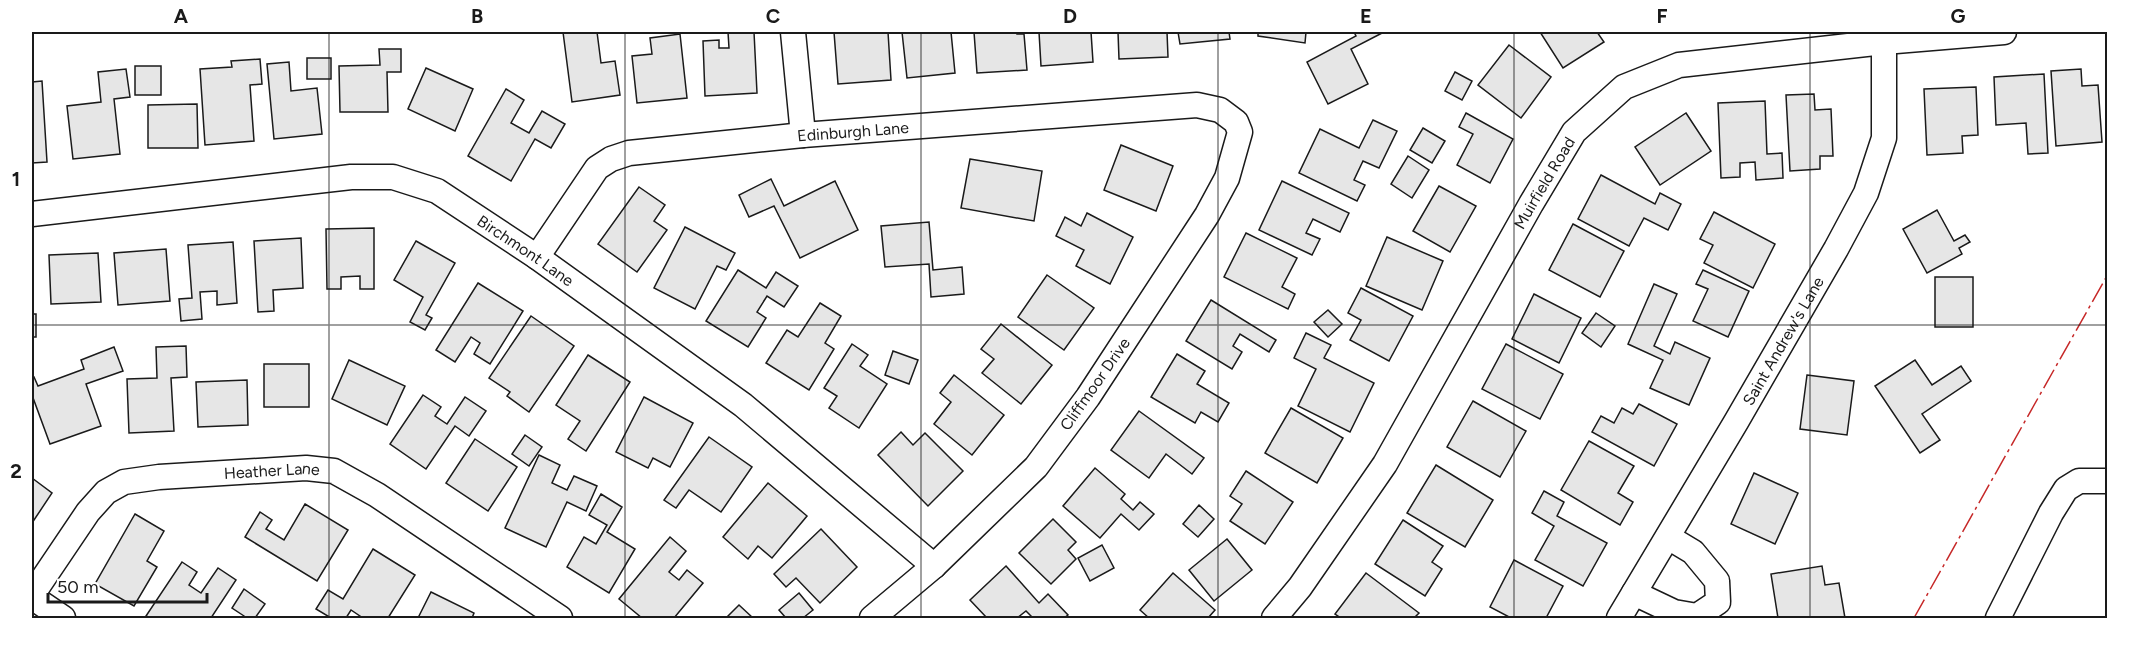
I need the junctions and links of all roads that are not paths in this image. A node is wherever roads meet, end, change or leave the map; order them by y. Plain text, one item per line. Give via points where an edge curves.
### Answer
1 (793, 32) edge
2 (2004, 32) edge
3 (1884, 42) junction
4 (1220, 110) joint
5 (803, 135) junction
6 (32, 214) edge
7 (537, 257) junction
8 (2108, 481) edge
9 (1668, 537) junction
10 (934, 566) junction
11 (1634, 593) junction
12 (32, 596) edge
13 (63, 618) edge
14 (560, 618) edge
15 (872, 618) edge
16 (1274, 618) edge
17 (1619, 618) edge
18 (1998, 618) edge

1 - 5 street
2 - 3 street, Muirfield Road
3 - 9 street, Saint Andrew's Lane via 1884,138 1866,193
3 - 16 street, Muirfield Road via 1679,64 1624,87 1574,132 1385,464
4 - 5 street, Edinburgh Lane via 1197,105
4 - 10 street, Cliffmoor Drive via 1236,122 1240,132 1227,178 1207,215 1088,397 1036,467
5 - 7 street, Edinburgh Lane via 629,153 611,159 597,168
6 - 7 street, Birchmont Lane via 351,177 393,177 437,191
7 - 10 street, Birchmont Lane via 743,405
8 - 18 street via 2079,481 2066,489
9 - 11 street, Saint Andrew's Lane
9 - 11 street via 1693,552 1718,581 1718,602 1697,616 1674,612
10 - 15 street, Cliffmoor Drive
11 - 17 street, Saint Andrew's Lane
12 - 13 street
12 - 14 street, Heather Lane via 88,512 106,492 124,482 306,468 334,471 377,495

